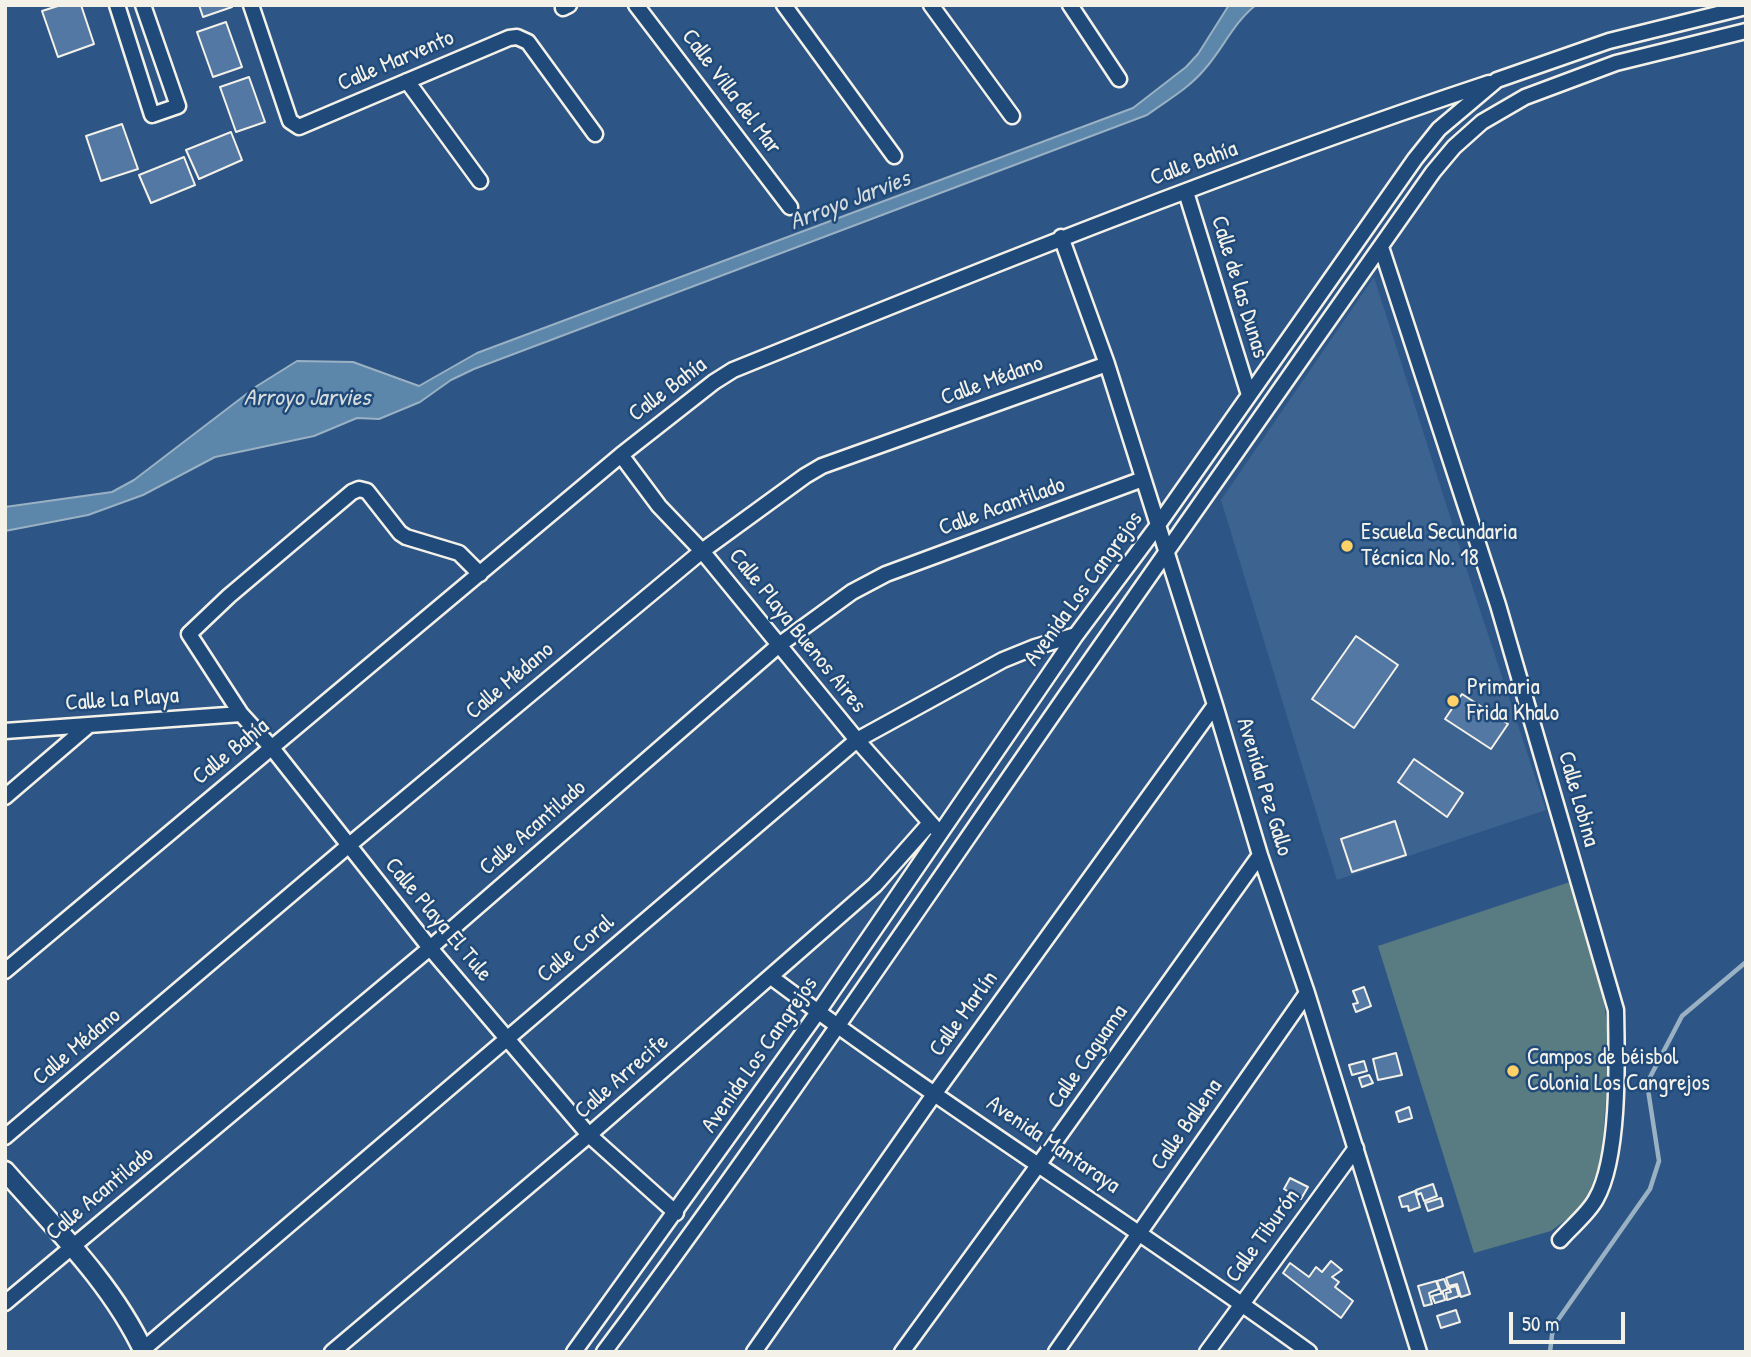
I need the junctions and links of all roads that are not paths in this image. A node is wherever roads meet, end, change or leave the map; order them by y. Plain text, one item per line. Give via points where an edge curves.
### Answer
1 (117, 5) edge
2 (251, 5) edge
3 (636, 5) edge
4 (784, 5) edge
5 (931, 5) edge
6 (1070, 5) edge
7 (1746, 7) edge
8 (145, 9) edge
9 (122, 22) junction
10 (1746, 31) edge
11 (1119, 79) dead end
12 (1497, 80) junction
13 (407, 81) junction
14 (1013, 116) dead end
15 (595, 134) dead end
16 (894, 156) dead end
17 (480, 181) dead end
18 (1185, 192) junction
19 (790, 207) dead end
20 (1061, 237) junction
21 (1381, 247) junction
22 (1107, 364) junction
23 (1249, 395) junction
24 (621, 455) junction
25 (1143, 479) junction
26 (1158, 525) junction
27 (702, 551) junction
28 (1167, 553) junction
29 (480, 574) junction
30 (1076, 635) junction
31 (779, 645) junction
32 (1215, 705) junction
33 (241, 714) junction
34 (89, 726) junction
35 (5, 731) edge
36 (857, 740) junction
37 (272, 748) junction
38 (5, 797) edge
39 (930, 823) junction
40 (941, 834) junction
41 (348, 846) junction
42 (1260, 855) junction
43 (430, 948) junction
44 (5, 971) edge
45 (771, 976) junction
46 (1307, 993) junction
47 (818, 1012) junction
48 (839, 1027) junction
49 (507, 1038) junction
50 (935, 1093) junction
51 (589, 1135) junction
52 (5, 1137) edge
53 (1356, 1148) junction
54 (1040, 1164) junction
55 (5, 1171) edge
56 (676, 1213) junction
57 (1140, 1232) junction
58 (1560, 1240) dead end
59 (72, 1247) junction
60 (5, 1303) edge
61 (1241, 1303) junction
62 (142, 1351) edge
63 (332, 1352) edge
64 (575, 1352) edge
65 (604, 1352) edge
66 (754, 1352) edge
67 (902, 1352) edge
68 (1056, 1352) edge
69 (1207, 1352) edge
70 (1309, 1352) edge
71 (1419, 1352) edge

1 - 9 street
2 - 13 street, Calle Marvento via 289,121 299,127
3 - 19 street, Calle Villa del Mar
4 - 16 street
5 - 14 street
6 - 11 street
7 - 12 street, Avenida Los Cangrejos via 1609,41
8 - 9 street
8 - 9 street via 177,106 152,115
10 - 21 street, Avenida Los Cangrejos via 1616,63 1525,97 1482,122 1433,172
12 - 18 street, Calle Bahía
12 - 23 street, Avenida Los Cangrejos via 1440,129 1415,159
13 - 15 street, Calle Marvento via 509,38 522,39
13 - 17 street
18 - 20 street, Calle Bahía
18 - 23 street, Calle de las Dunas
20 - 22 street, Avenida Pez Gallo
20 - 24 street, Calle Bahía via 733,370
21 - 28 street, Avenida Los Cangrejos
21 - 58 street, Calle Lobina via 1497,605 1616,1010 1617,1074 1609,1166 1596,1200
22 - 25 street, Avenida Pez Gallo
22 - 27 street, Calle Médano via 822,466
23 - 26 street, Avenida Los Cangrejos
24 - 27 street, Calle Playa Buenos Aires via 659,506
24 - 29 street, Calle Bahía
25 - 26 street, Avenida Pez Gallo
25 - 31 street, Calle Acantilado via 869,582
26 - 28 street, Avenida Pez Gallo
26 - 30 street, Avenida Los Cangrejos
27 - 31 street, Calle Playa Buenos Aires
27 - 41 street, Calle Médano
28 - 32 street, Avenida Pez Gallo
28 - 48 street, Avenida Los Cangrejos
29 - 33 street, Calle Playa El Tule via 459,553 400,533 367,491 352,492 189,634
29 - 37 street, Calle Bahía
30 - 36 street, Calle Coral via 1003,660
30 - 40 street, Avenida Los Cangrejos
31 - 36 street, Calle Playa Buenos Aires
31 - 43 street, Calle Acantilado
32 - 42 street, Avenida Pez Gallo
32 - 50 street, Calle Marlín
33 - 34 street, Calle La Playa
33 - 37 street, Calle Playa El Tule
34 - 35 street, Calle La Playa
34 - 38 street
36 - 39 street, Calle Playa Buenos Aires
36 - 49 street, Calle Coral
37 - 41 street, Calle Playa El Tule
37 - 44 street, Calle Bahía
39 - 40 street, Calle Playa Buenos Aires
39 - 45 street, Calle Arrecife via 875,885
40 - 47 street, Avenida Los Cangrejos
41 - 43 street, Calle Playa El Tule
41 - 52 street, Calle Médano
42 - 46 street, Avenida Pez Gallo
42 - 54 street, Calle Caguama
43 - 49 street, Calle Playa El Tule
43 - 59 street, Calle Acantilado
45 - 47 street, Avenida Mantaraya
45 - 51 street, Calle Arrecife
46 - 53 street, Avenida Pez Gallo
46 - 57 street, Calle Ballena
47 - 48 street, Avenida Mantaraya
47 - 56 street, Avenida Los Cangrejos
48 - 50 street, Avenida Mantaraya
48 - 65 street, Avenida Los Cangrejos
49 - 51 street, Calle Playa El Tule
49 - 62 street, Calle Coral
50 - 54 street, Avenida Mantaraya
50 - 66 street, Calle Marlín
51 - 56 street, Calle Playa El Tule
51 - 63 street, Calle Arrecife
53 - 61 street, Calle Tiburón
53 - 71 street, Avenida Pez Gallo
54 - 57 street, Avenida Mantaraya
54 - 67 street, Calle Caguama
55 - 59 street
56 - 64 street, Avenida Los Cangrejos
57 - 61 street, Avenida Mantaraya
57 - 68 street, Calle Ballena
59 - 60 street, Calle Acantilado
59 - 62 street via 109,1294
61 - 69 street, Calle Tiburón
61 - 70 street, Avenida Mantaraya

